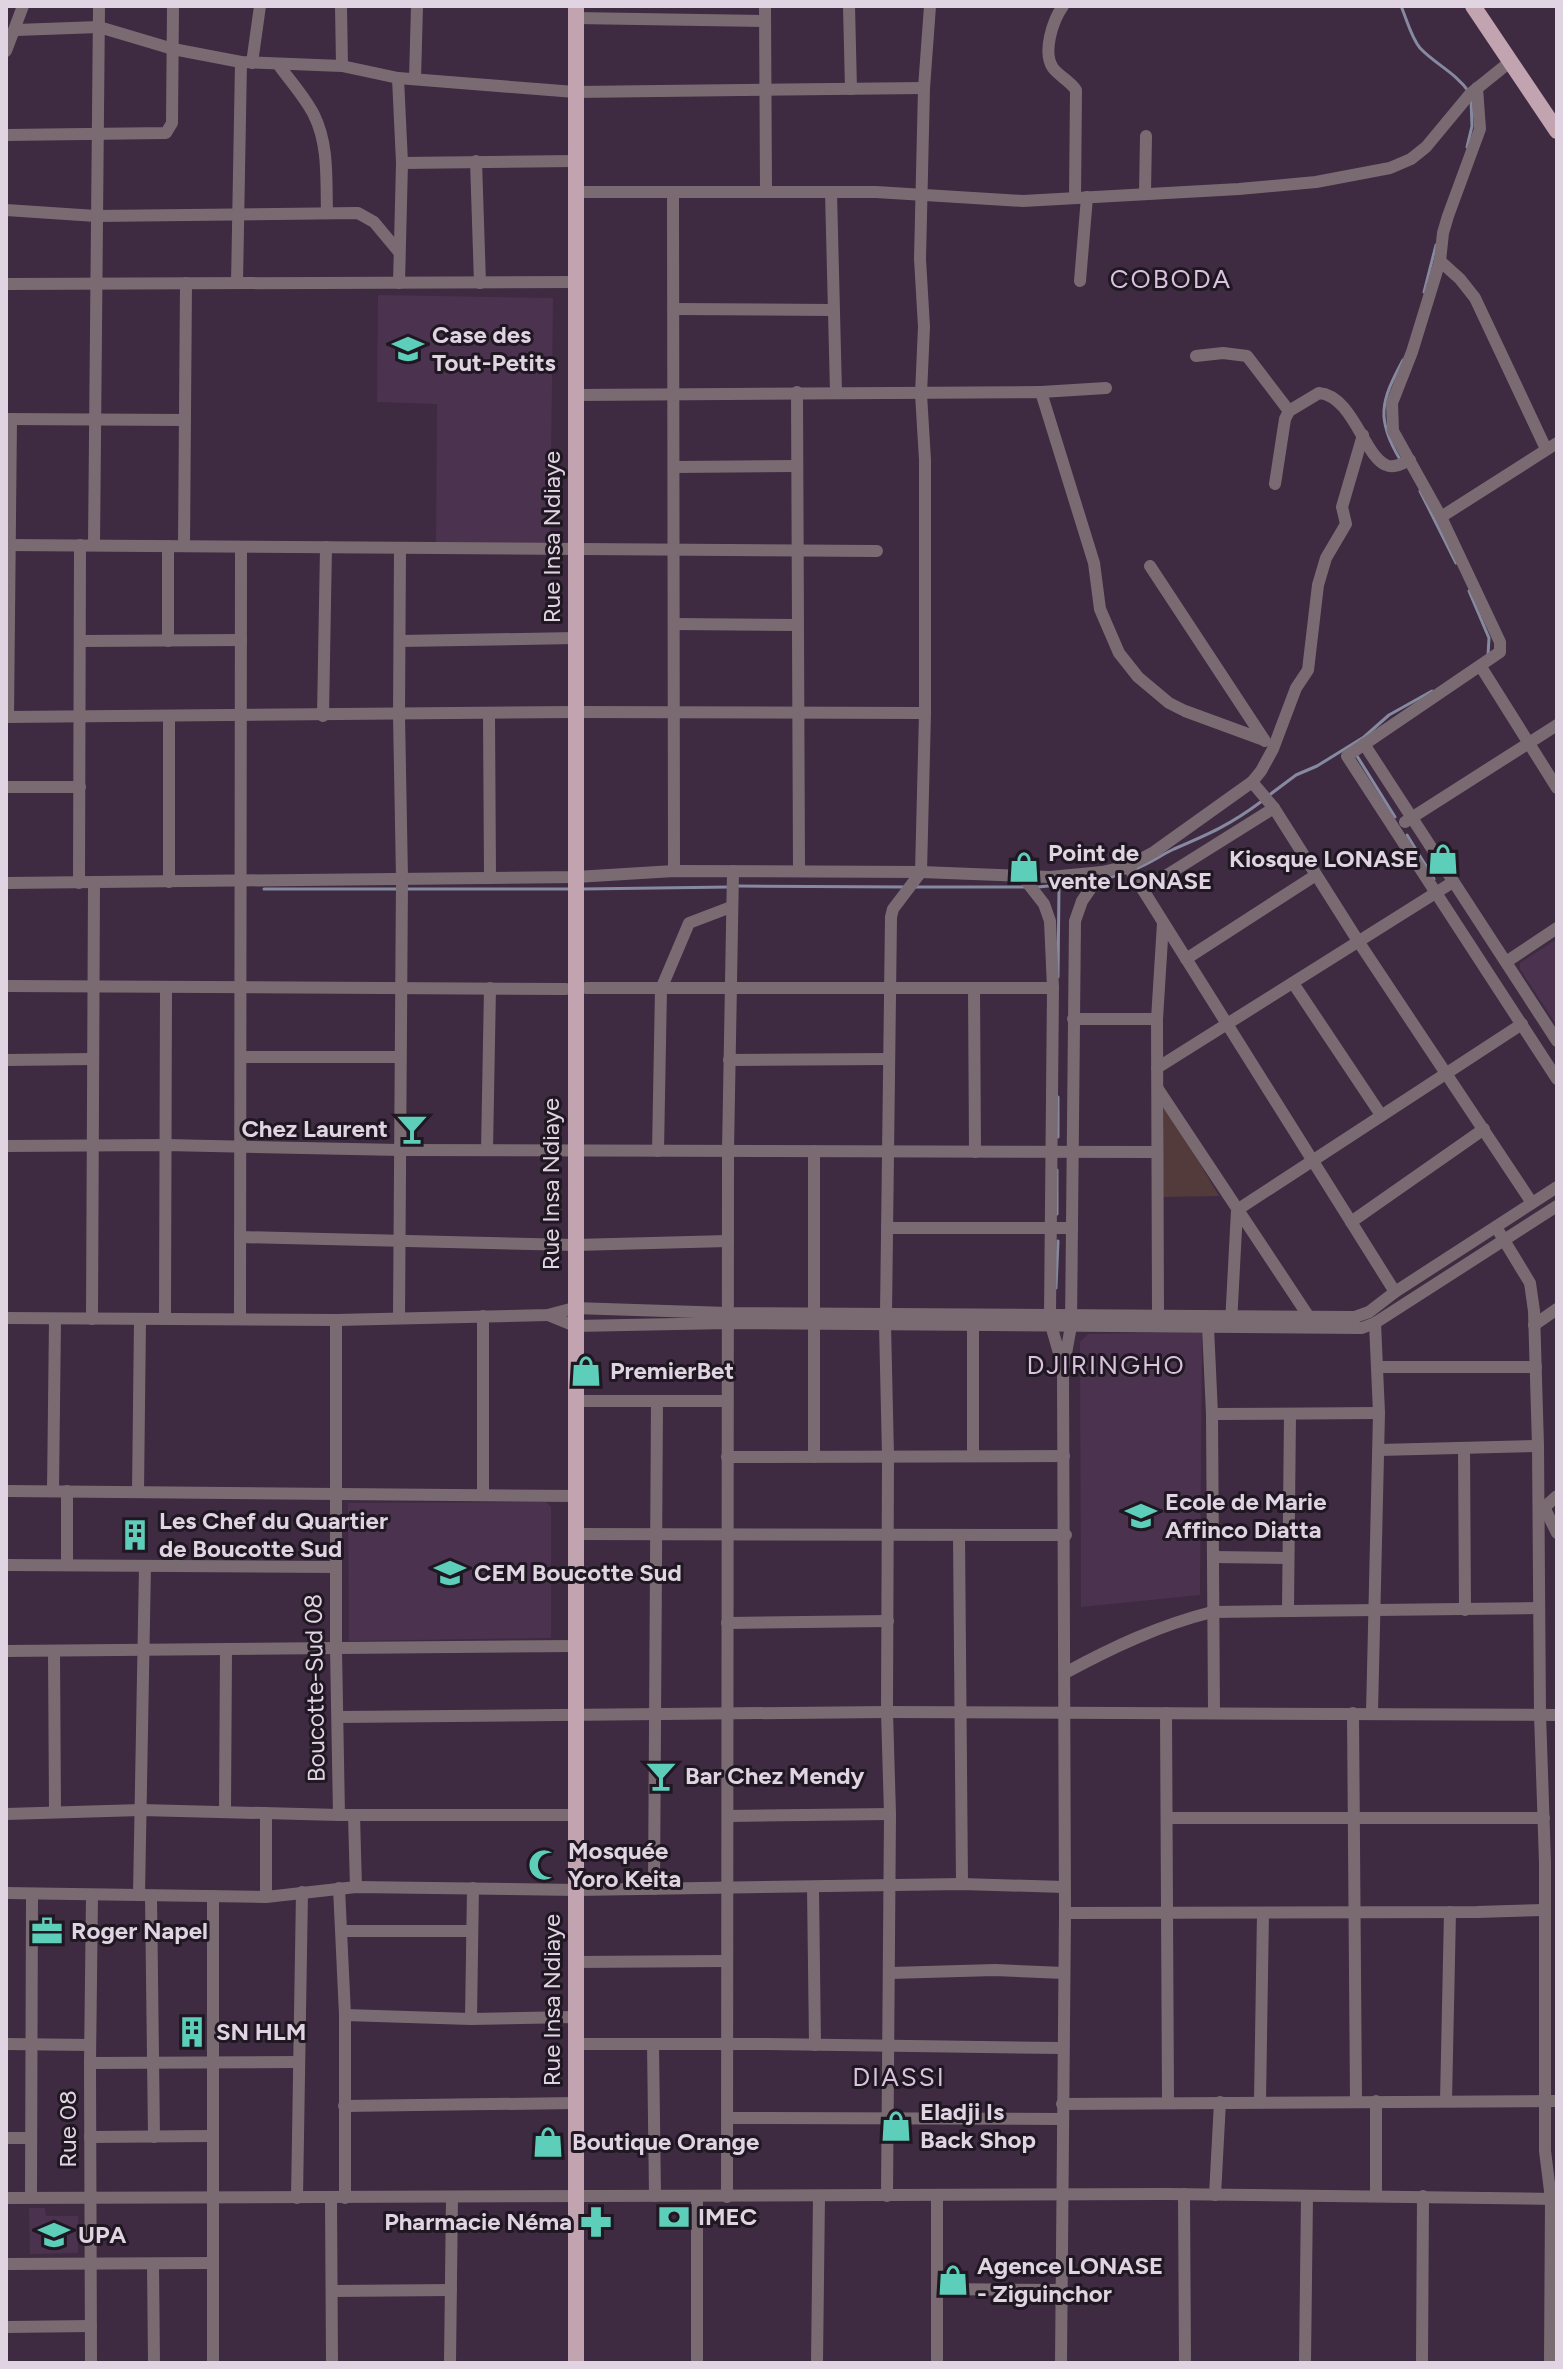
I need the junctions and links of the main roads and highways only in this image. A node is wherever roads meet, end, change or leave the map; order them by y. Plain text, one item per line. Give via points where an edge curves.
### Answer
1 (1473, 6) edge
2 (576, 12) edge
3 (1557, 131) edge
4 (576, 2363) edge

1 - 3 main road
2 - 4 main road, Rue Insa Ndiaye

